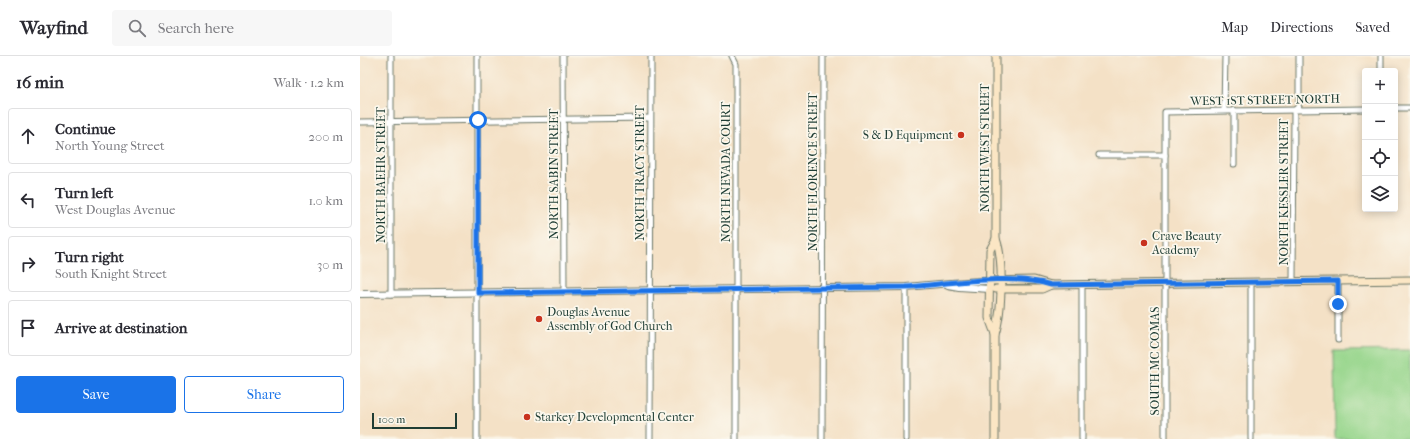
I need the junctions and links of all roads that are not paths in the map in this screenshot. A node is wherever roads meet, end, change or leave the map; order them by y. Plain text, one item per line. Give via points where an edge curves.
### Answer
1 (391, 56) edge
2 (478, 56) edge
3 (564, 56) edge
4 (651, 56) edge
5 (732, 56) edge
6 (823, 56) edge
7 (996, 56) edge
8 (1225, 56) edge
9 (1299, 56) edge
10 (1381, 56) edge
11 (1381, 68) edge
12 (1398, 108) edge
13 (1410, 108) edge
14 (1362, 109) edge
15 (1224, 110) junction
16 (1234, 110) junction
17 (1296, 110) junction
18 (1165, 112) joint
19 (650, 118) junction
20 (564, 119) junction
21 (478, 120) junction
22 (360, 122) edge
23 (391, 122) junction
24 (1099, 155) dead end
25 (1165, 155) junction
26 (1234, 164) dead end
27 (996, 239) junction
28 (1410, 280) edge
29 (990, 281) junction
30 (1000, 281) junction
31 (1338, 281) junction
32 (1251, 282) junction
33 (1293, 282) junction
34 (1166, 283) junction
35 (946, 284) junction
36 (1082, 284) junction
37 (1051, 285) junction
38 (906, 287) junction
39 (823, 288) junction
40 (736, 289) junction
41 (990, 289) junction
42 (650, 290) junction
43 (1000, 290) junction
44 (564, 292) junction
45 (478, 293) junction
46 (360, 294) edge
47 (391, 294) junction
48 (995, 334) junction
49 (1338, 340) dead end
50 (477, 439) edge
51 (650, 439) edge
52 (736, 439) edge
53 (822, 439) edge
54 (906, 439) edge
55 (995, 439) edge
56 (1082, 439) edge
57 (1165, 439) edge
58 (1251, 439) edge

1 - 23 street, NORTH BAEHR STREET
2 - 21 street
3 - 20 street, NORTH SABIN STREET
4 - 19 street, NORTH TRACY STREET
5 - 40 street, NORTH NEVADA COURT via 736,64
6 - 39 street, NORTH FLORENCE STREET
7 - 27 main road, NORTH WEST STREET
8 - 15 street
9 - 17 street, NORTH KESSLER STREET via 1299,100
10 - 11 street
12 - 13 street
14 - 17 street, WEST 1ST STREET NORTH
15 - 16 street, WEST 1ST STREET NORTH
15 - 18 street, WEST 1ST STREET NORTH
16 - 17 street, WEST 1ST STREET NORTH
16 - 26 street
17 - 33 street, NORTH KESSLER STREET
18 - 25 street, SOUTH MC COMAS
19 - 20 street
19 - 42 street, NORTH TRACY STREET
20 - 21 street
20 - 44 street, NORTH SABIN STREET
21 - 23 street
21 - 45 street
22 - 23 street
23 - 47 street, NORTH BAEHR STREET
24 - 25 street
25 - 34 street, SOUTH MC COMAS
27 - 29 main road, NORTH WEST STREET via 990,250
27 - 30 main road, NORTH WEST STREET via 1000,249
28 - 31 main road
29 - 30 main road
29 - 35 street via 959,281
29 - 41 main road, NORTH WEST STREET
30 - 37 main road via 1034,280
30 - 43 main road, NORTH WEST STREET
31 - 33 main road
31 - 49 street
32 - 33 main road
32 - 34 main road
32 - 58 street
34 - 36 main road
34 - 57 street, SOUTH MC COMAS
35 - 38 street
35 - 41 street
36 - 37 main road
36 - 56 street
37 - 43 main road via 1042,289
38 - 39 street
38 - 54 street
39 - 40 street
39 - 53 street, NORTH FLORENCE STREET
40 - 42 street
40 - 52 street, NORTH NEVADA COURT
41 - 43 main road
41 - 48 main road, NORTH WEST STREET via 989,318
42 - 44 street
42 - 51 street, NORTH TRACY STREET
43 - 48 main road, NORTH WEST STREET via 1000,320
44 - 45 street
45 - 47 street
45 - 50 street
46 - 47 street
48 - 55 main road

